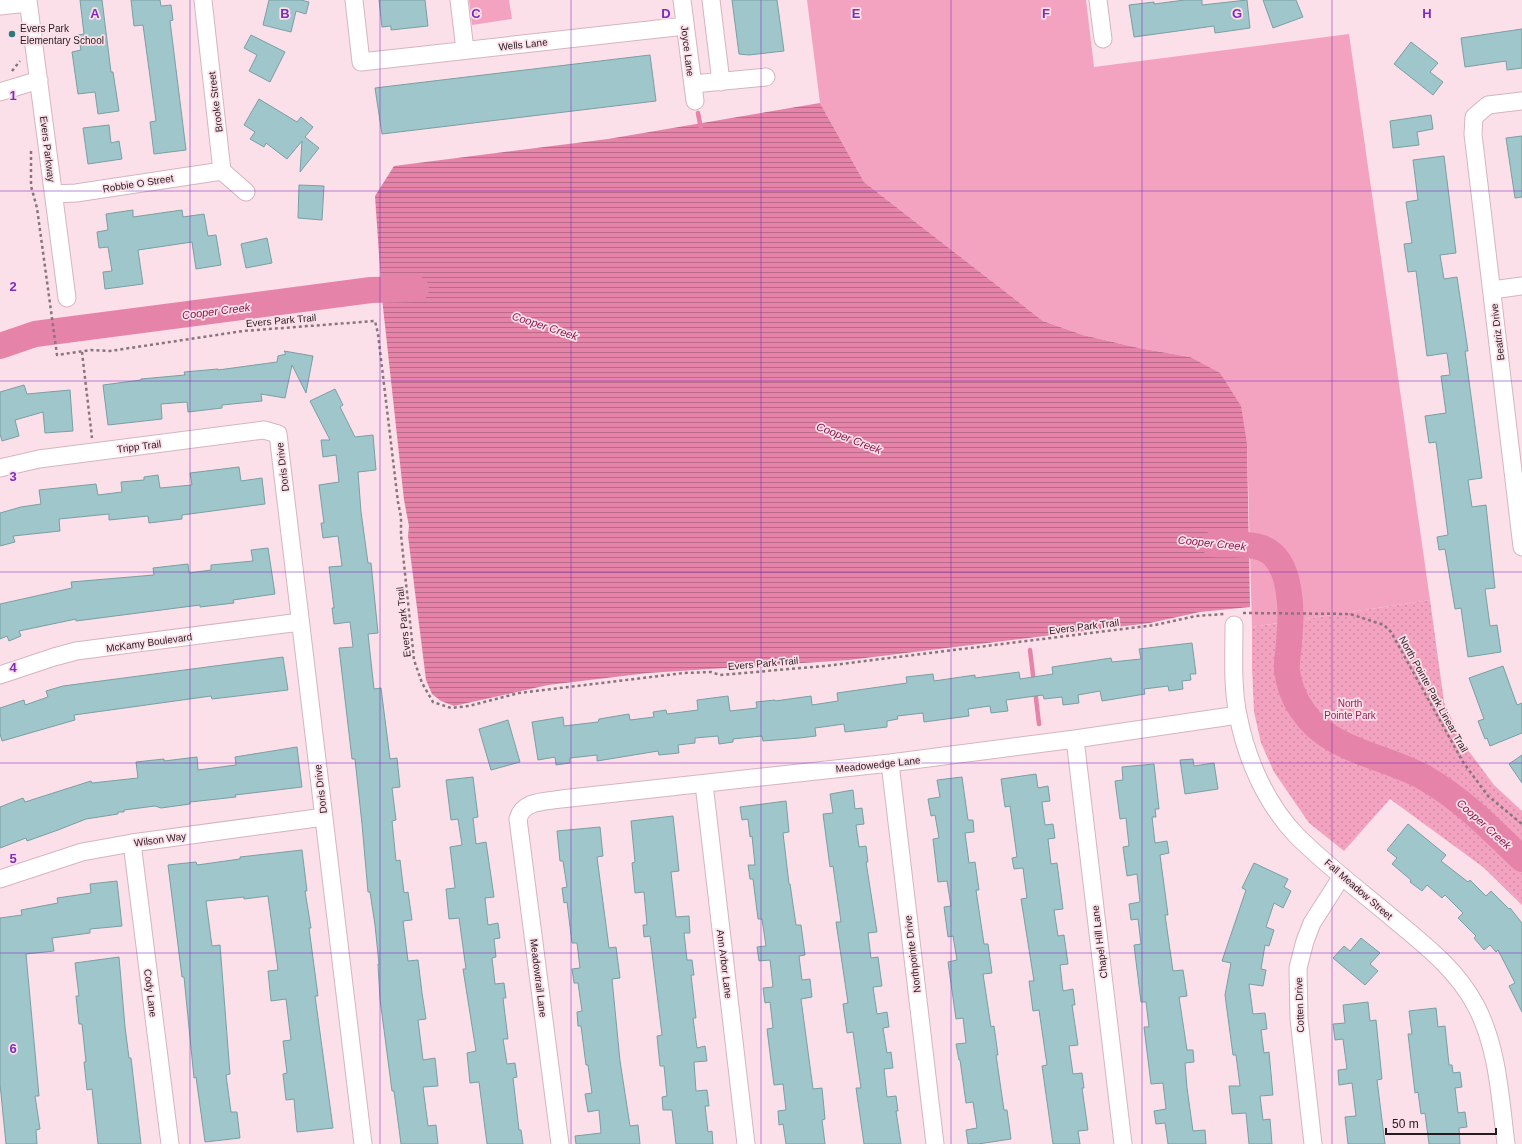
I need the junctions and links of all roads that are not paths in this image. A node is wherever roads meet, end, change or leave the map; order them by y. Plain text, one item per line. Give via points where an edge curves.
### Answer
1 (204, 0) edge
2 (354, 0) edge
3 (459, 0) edge
4 (682, 0) edge
5 (711, 0) edge
6 (1098, 0) edge
7 (28, 1) edge
8 (0, 6) edge
9 (685, 26) junction
10 (1103, 39) dead end
11 (465, 50) junction
12 (766, 77) dead end
13 (39, 80) junction
14 (721, 82) junction
15 (692, 84) junction
16 (0, 92) edge
17 (695, 101) dead end
18 (1522, 101) edge
19 (222, 171) junction
20 (246, 192) dead end
21 (54, 194) junction
22 (1522, 286) edge
23 (1492, 290) junction
24 (67, 298) dead end
25 (278, 434) joint
26 (0, 468) edge
27 (1518, 476) edge
28 (1522, 547) edge
29 (1233, 617) road end
30 (300, 622) junction
31 (0, 675) edge
32 (1238, 715) junction
33 (1075, 739) junction
34 (890, 763) junction
35 (704, 784) junction
36 (520, 813) joint
37 (324, 817) junction
38 (132, 843) junction
39 (1342, 876) junction
40 (0, 879) edge
41 (170, 1144) edge
42 (363, 1144) edge
43 (560, 1144) edge
44 (746, 1144) edge
45 (935, 1144) edge
46 (1123, 1144) edge
47 (1313, 1144) edge
48 (1506, 1144) edge

1 - 19 street, Brooke Street
2 - 11 street, Wells Lane via 361,62
3 - 11 street
4 - 9 street, Joyce Lane
5 - 14 street
6 - 10 street
7 - 8 street
7 - 13 street, Evers Parkway
9 - 11 street, Wells Lane
9 - 15 street, Joyce Lane
12 - 14 street
13 - 16 street
13 - 21 street, Evers Parkway
14 - 15 street
15 - 17 street, Joyce Lane
18 - 23 street, Beatriz Drive via 1488,105 1474,116 1473,134
19 - 20 street
19 - 21 street, Robbie O Street
21 - 24 street, Evers Parkway
22 - 23 street
23 - 27 street, Beatriz Drive
25 - 26 street, Tripp Trail via 264,430 39,459
25 - 30 street, Doris Drive
27 - 28 street, Beatriz Drive
29 - 32 street, Fall Meadow Street
30 - 31 street, McKamy Boulevard via 76,651
30 - 37 street, Doris Drive
32 - 33 street, Meadowedge Lane
32 - 39 street, Fall Meadow Street via 1245,745 1275,807 1297,835
33 - 34 street, Meadowedge Lane
33 - 46 street, Chapel Hill Lane
34 - 35 street, Meadowedge Lane
34 - 45 street, Northpointe Drive
35 - 36 street, Meadowedge Lane via 617,792 532,804
35 - 44 street, Ann Arbor Lane
36 - 43 street, Meadowtrail Lane via 518,819
37 - 38 street, Wilson Way
37 - 42 street, Doris Drive
38 - 40 street, Wilson Way via 82,852
38 - 41 street, Cody Lane
39 - 47 street, Cotten Drive via 1312,923 1298,968 1299,1019
39 - 48 street, Fall Meadow Street via 1438,956 1469,994 1476,1006 1497,1068

